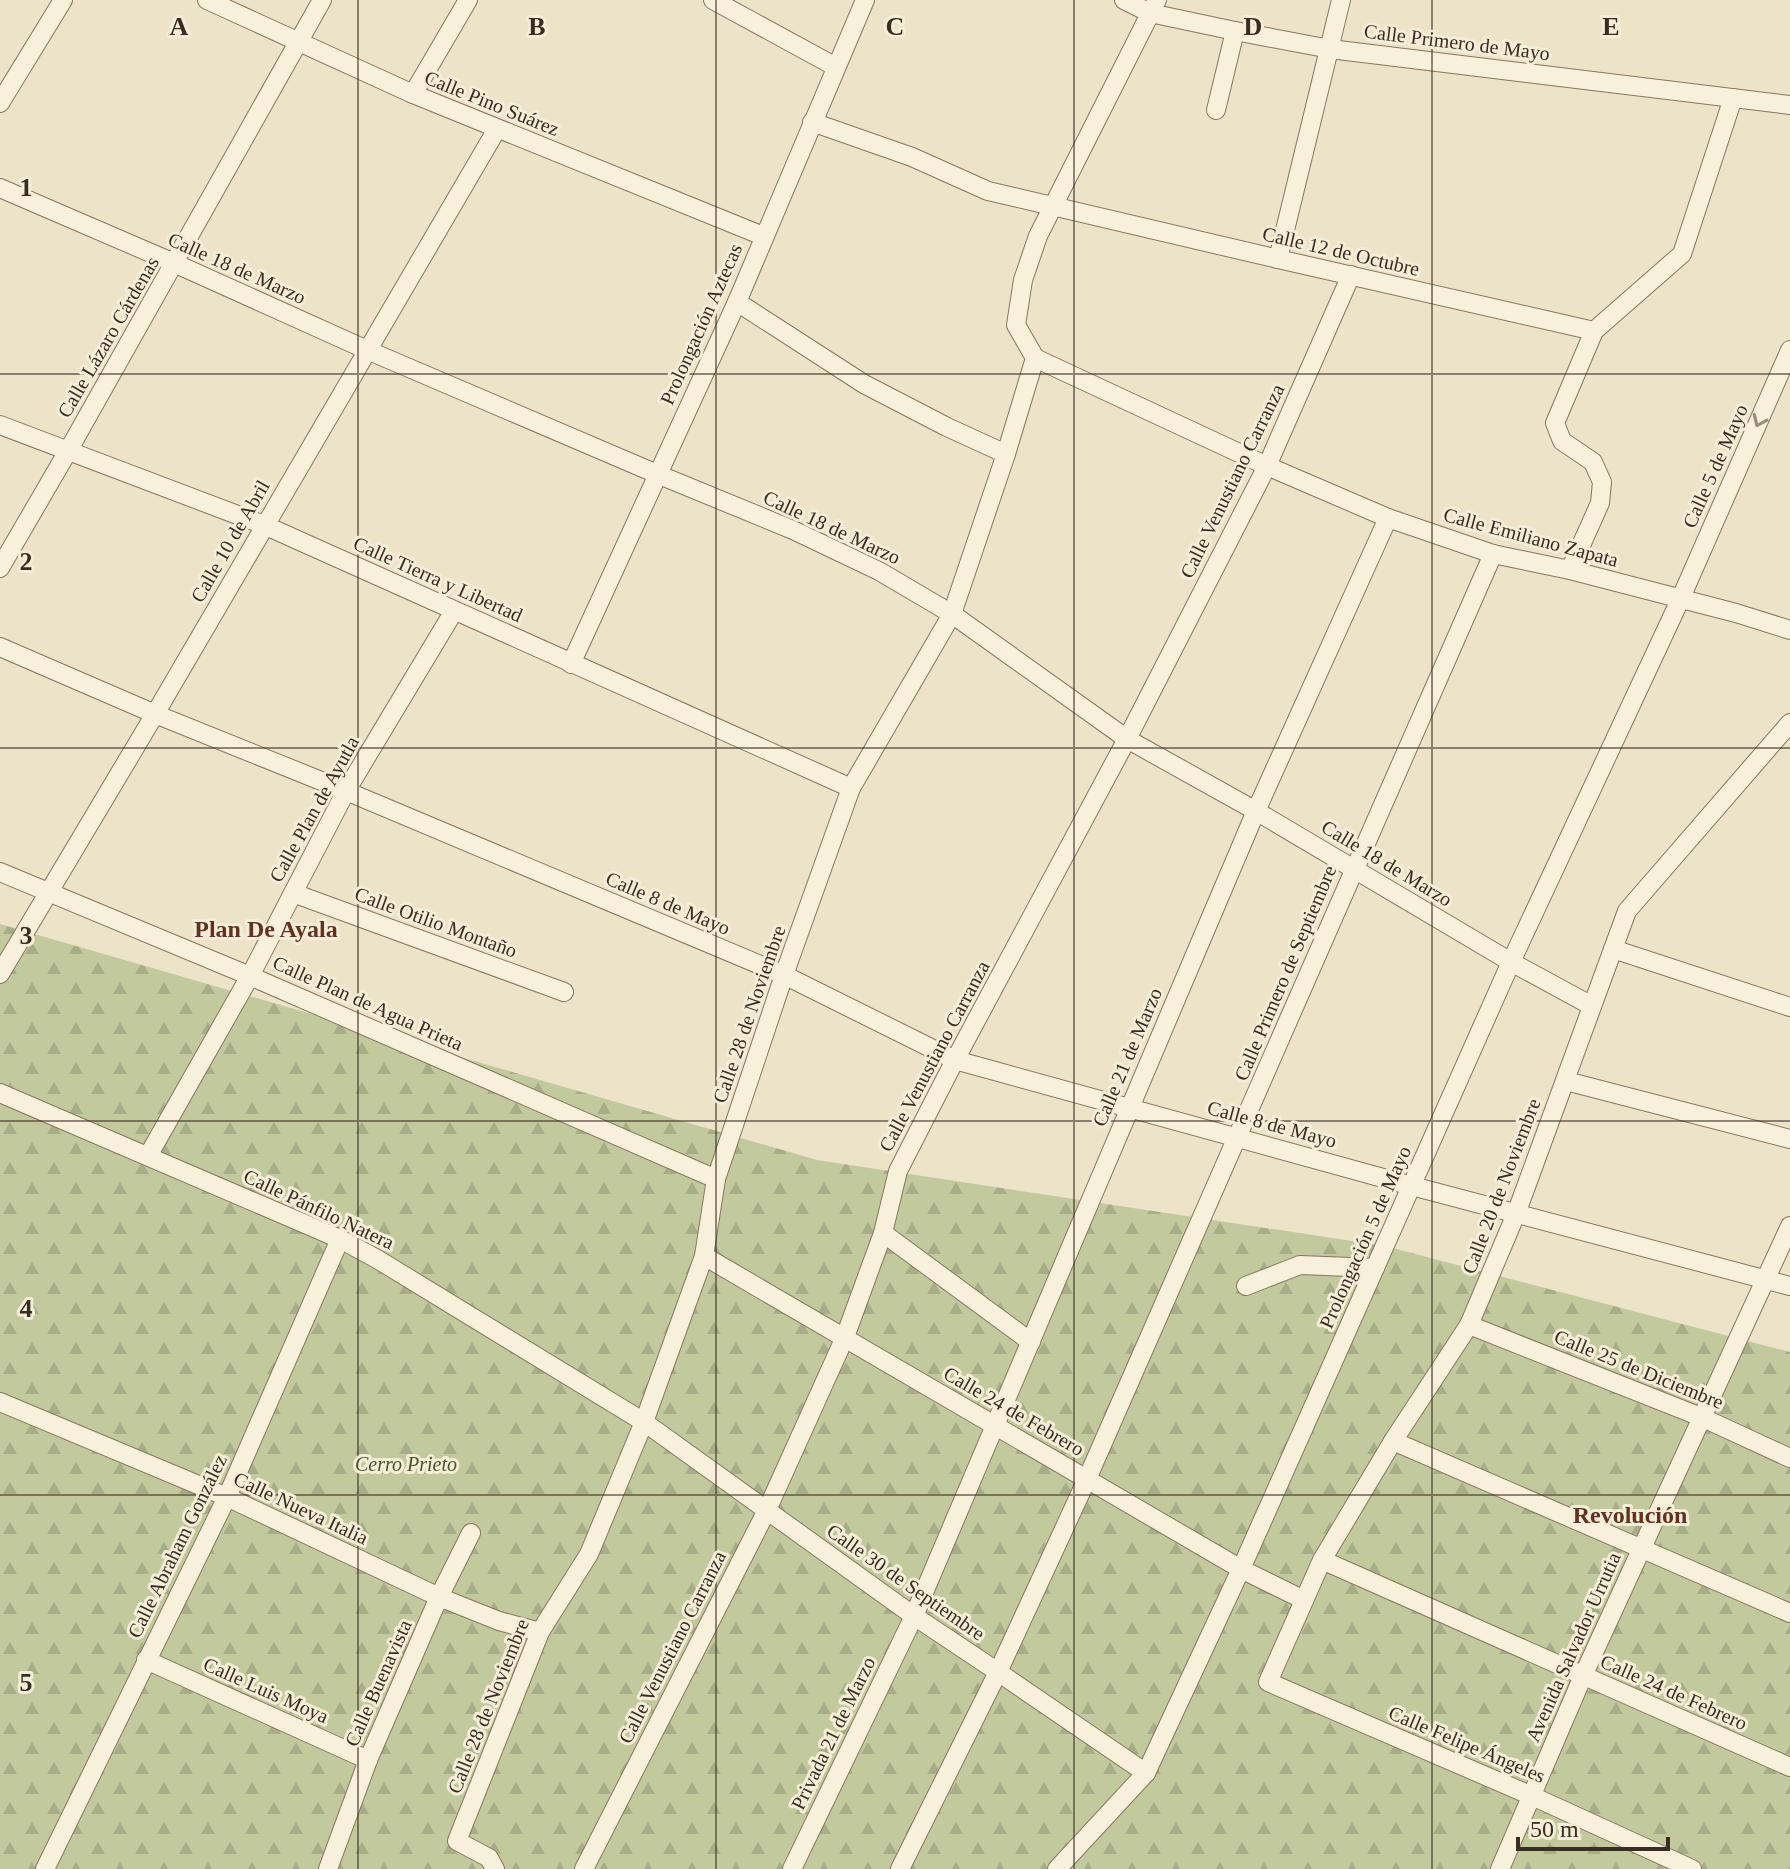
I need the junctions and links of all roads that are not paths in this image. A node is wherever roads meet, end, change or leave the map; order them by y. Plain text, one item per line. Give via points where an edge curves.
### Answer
1 (63, 0) edge
2 (207, 0) edge
3 (322, 0) edge
4 (468, 0) edge
5 (713, 0) edge
6 (865, 0) edge
7 (1124, 0) edge
8 (1341, 0) edge
9 (1154, 6) edge
10 (1235, 31) junction
11 (298, 42) junction
12 (1330, 49) junction
13 (836, 67) junction
14 (413, 94) junction
15 (1733, 98) junction
16 (0, 103) edge
17 (1790, 105) edge
18 (1216, 110) dead end
19 (812, 122) junction
20 (497, 129) junction
21 (0, 188) edge
22 (1053, 206) junction
23 (763, 236) junction
24 (1278, 259) junction
25 (174, 263) junction
26 (1351, 275) junction
27 (737, 302) junction
28 (1594, 331) junction
29 (367, 350) junction
30 (1790, 350) edge
31 (1035, 358) junction
32 (0, 425) edge
33 (68, 451) junction
34 (1006, 454) junction
35 (1267, 466) junction
36 (657, 474) junction
37 (1388, 518) junction
38 (264, 525) junction
39 (1493, 554) junction
40 (0, 568) edge
41 (1570, 570) junction
42 (1680, 600) junction
43 (454, 611) junction
44 (952, 614) junction
45 (1790, 630) edge
46 (0, 647) edge
47 (571, 664) junction
48 (155, 714) junction
49 (1790, 723) edge
50 (1127, 739) junction
51 (851, 788) junction
52 (346, 791) junction
53 (1256, 811) junction
54 (1354, 869) junction
55 (0, 872) edge
56 (49, 892) junction
57 (293, 893) junction
58 (1613, 949) junction
59 (1511, 962) junction
60 (0, 974) edge
61 (784, 975) junction
62 (250, 976) junction
63 (564, 992) dead end
64 (1592, 1006) junction
65 (1790, 1007) edge
66 (955, 1060) junction
67 (1566, 1081) junction
68 (0, 1093) edge
69 (1129, 1108) junction
70 (1238, 1138) junction
71 (1790, 1139) edge
72 (148, 1156) junction
73 (716, 1179) junction
74 (1412, 1186) junction
75 (1516, 1214) junction
76 (1790, 1226) edge
77 (883, 1233) junction
78 (340, 1239) junction
79 (704, 1256) junction
80 (1375, 1268) junction
81 (1765, 1279) junction
82 (1246, 1286) dead end
83 (1790, 1286) edge
84 (1469, 1325) junction
85 (845, 1337) junction
86 (1031, 1342) junction
87 (0, 1402) edge
88 (1701, 1417) junction
89 (644, 1422) junction
90 (996, 1426) junction
91 (1393, 1441) junction
92 (1790, 1458) edge
93 (1087, 1479) junction
94 (227, 1497) junction
95 (767, 1510) junction
96 (471, 1533) dead end
97 (1642, 1549) junction
98 (1322, 1560) junction
99 (1241, 1569) junction
100 (439, 1597) junction
101 (1304, 1600) junction
102 (1790, 1613) edge
103 (914, 1616) junction
104 (540, 1632) junction
105 (146, 1660) junction
106 (998, 1672) junction
107 (1583, 1676) junction
108 (1268, 1682) joint
109 (368, 1760) junction
110 (1790, 1767) edge
111 (1146, 1773) junction
112 (1532, 1796) junction
113 (331, 1861) edge
114 (45, 1869) edge
115 (495, 1869) edge
116 (584, 1869) edge
117 (792, 1869) edge
118 (900, 1869) edge
119 (1057, 1869) edge
120 (1500, 1869) edge
121 (1692, 1869) edge

1 - 16 street
2 - 11 street, Calle Pino Suárez
3 - 11 street, Calle Lázaro Cárdenas
4 - 14 street
5 - 13 street
6 - 13 street, Prolongación Aztecas
7 - 9 street, Calle Primero de Mayo
8 - 12 street
9 - 10 street, Calle Primero de Mayo
9 - 22 street
10 - 12 street, Calle Primero de Mayo
10 - 18 street
11 - 14 street, Calle Pino Suárez
11 - 25 street, Calle Lázaro Cárdenas
12 - 15 street, Calle Primero de Mayo
12 - 24 street
13 - 19 street, Prolongación Aztecas
14 - 20 street, Calle Pino Suárez
15 - 17 street, Calle Primero de Mayo
15 - 28 street via 1682,254
19 - 22 street, Calle 12 de Octubre via 988,191
19 - 23 street, Prolongación Aztecas
20 - 23 street, Calle Pino Suárez
20 - 29 street, Calle 10 de Abril
21 - 25 street, Calle 18 de Marzo
22 - 24 street, Calle 12 de Octubre
22 - 31 street via 1023,280 1016,325
23 - 27 street, Prolongación Aztecas
24 - 26 street, Calle 12 de Octubre
25 - 29 street, Calle 18 de Marzo
25 - 33 street, Calle Lázaro Cárdenas
26 - 28 street, Calle 12 de Octubre
26 - 35 street, Calle Venustiano Carranza
27 - 34 street via 864,384
27 - 36 street, Prolongación Aztecas
28 - 41 street via 1555,423 1562,441 1593,462 1602,482 1600,503
29 - 36 street, Calle 18 de Marzo
29 - 38 street, Calle 10 de Abril
30 -> 42 street, Calle 5 de Mayo
31 - 34 street, Calle 28 de Noviembre
31 - 35 street, Calle Emiliano Zapata
32 - 33 street, Calle Tierra y Libertad
33 - 38 street, Calle Tierra y Libertad
33 - 40 street, Calle Lázaro Cárdenas
34 - 44 street, Calle 28 de Noviembre
35 - 37 street, Calle Emiliano Zapata
35 - 50 street, Calle Venustiano Carranza
36 - 44 street, Calle 18 de Marzo via 808,537
36 - 47 street, Prolongación Aztecas
37 - 39 street, Calle Emiliano Zapata
37 - 53 street, Calle 21 de Marzo
38 - 43 street, Calle Tierra y Libertad
38 - 48 street, Calle 10 de Abril
39 - 41 street, Calle Emiliano Zapata
39 - 54 street, Calle Primero de Septiembre
41 - 42 street, Calle Emiliano Zapata
42 - 45 street, Calle Emiliano Zapata
42 - 59 street, Prolongación 5 de Mayo
43 - 47 street, Calle Tierra y Libertad
43 - 52 street, Calle Plan de Ayutla
44 - 50 street, Calle 18 de Marzo
44 - 51 street, Calle 28 de Noviembre
46 - 48 street, Calle 8 de Mayo
47 - 51 street, Calle Tierra y Libertad
48 - 52 street, Calle 8 de Mayo
48 - 56 street, Calle 10 de Abril
49 - 58 street, Calle 20 de Noviembre via 1627,911
50 - 53 street, Calle 18 de Marzo
50 - 66 street, Calle Venustiano Carranza
51 - 61 street, Calle 28 de Noviembre
52 - 57 street, Calle Plan de Ayutla
52 - 61 street, Calle 8 de Mayo
53 - 54 street, Calle 18 de Marzo
53 - 69 street, Calle 21 de Marzo
54 - 59 street, Calle 18 de Marzo
54 - 70 street, Calle Primero de Septiembre
55 - 56 street, Calle Plan de Agua Prieta
56 - 60 street, Calle 10 de Abril
56 - 62 street, Calle Plan de Agua Prieta
57 - 62 street, Calle Plan de Ayutla
57 - 63 street, Calle Otilio Montaño
58 - 64 street, Calle 20 de Noviembre
58 - 65 street
59 - 64 street, Calle 18 de Marzo
59 - 74 street, Prolongación 5 de Mayo
61 - 66 street, Calle 8 de Mayo
61 - 73 street, Calle 28 de Noviembre
62 - 72 street, Calle Plan de Ayutla
62 - 73 street, Calle Plan de Agua Prieta
64 - 67 street, Calle 20 de Noviembre
66 - 69 street, Calle 8 de Mayo
66 - 77 street, Calle Venustiano Carranza via 898,1171
67 - 71 street
67 - 75 street, Calle 20 de Noviembre
68 - 72 street, Calle Pánfilo Natera
69 - 70 street, Calle 8 de Mayo
69 - 86 street, Calle 21 de Marzo
70 - 74 street, Calle 8 de Mayo
70 - 93 street, Calle Primero de Septiembre
72 - 78 street, Calle Pánfilo Natera
73 - 79 street, Calle 28 de Noviembre
74 - 75 street, Calle 8 de Mayo
74 - 80 street, Prolongación 5 de Mayo
75 - 81 street, Calle 8 de Mayo
75 - 84 street, Calle 20 de Noviembre
76 - 81 street, Avenida Salvador Urrutia
77 - 85 street, Calle Venustiano Carranza
77 - 86 street
78 - 89 street, Calle Pánfilo Natera
78 - 94 street, Calle Abraham González
79 - 85 street, Calle 24 de Febrero
79 - 89 street, Calle 28 de Noviembre
80 - 82 street via 1300,1265
80 - 99 street, Prolongación 5 de Mayo
81 - 83 street, Calle 8 de Mayo
81 - 88 street, Avenida Salvador Urrutia
84 - 88 street, Calle 25 de Diciembre
84 - 91 street, Calle 20 de Noviembre
85 - 90 street, Calle 24 de Febrero
85 - 95 street, Calle Venustiano Carranza
86 - 90 street, Calle 21 de Marzo
87 - 94 street, Calle Nueva Italia
88 - 92 street, Calle 25 de Diciembre
88 - 97 street, Avenida Salvador Urrutia
89 - 95 street, Calle 30 de Septiembre
89 - 104 street, Calle 28 de Noviembre via 589,1554
90 - 93 street, Calle 24 de Febrero
90 - 103 street, Calle 21 de Marzo
91 - 97 street
91 - 98 street, Calle 20 de Noviembre
93 - 99 street, Calle 24 de Febrero
93 - 106 street, Calle Primero de Septiembre
94 - 100 street, Calle Nueva Italia
94 - 105 street, Calle Abraham González
95 - 103 street, Calle 30 de Septiembre
95 - 116 street, Calle Venustiano Carranza
96 - 100 street, Calle Buenavista
97 - 102 street
97 - 107 street, Avenida Salvador Urrutia
98 - 101 street, Calle 20 de Noviembre
98 - 107 street, Calle 24 de Febrero
99 - 101 street, Calle 24 de Febrero
99 - 111 street, Prolongación 5 de Mayo
100 - 104 street, Calle Nueva Italia
100 - 109 street, Calle Buenavista
101 - 108 street, Calle 20 de Noviembre
103 - 106 street, Calle 30 de Septiembre
103 - 117 street, Privada 21 de Marzo
104 - 115 street, Calle 28 de Noviembre via 457,1841 489,1858
105 - 109 street, Calle Luis Moya
105 - 114 street, Calle Abraham González
106 - 111 street, Calle 30 de Septiembre
106 - 118 street, Calle Primero de Septiembre
107 - 110 street, Calle 24 de Febrero
107 - 112 street, Avenida Salvador Urrutia
108 - 112 street, Calle Felipe Ángeles
109 - 113 street, Calle Buenavista
111 - 119 street, Prolongación 5 de Mayo
112 - 120 street, Avenida Salvador Urrutia
112 - 121 street, Calle Felipe Ángeles

